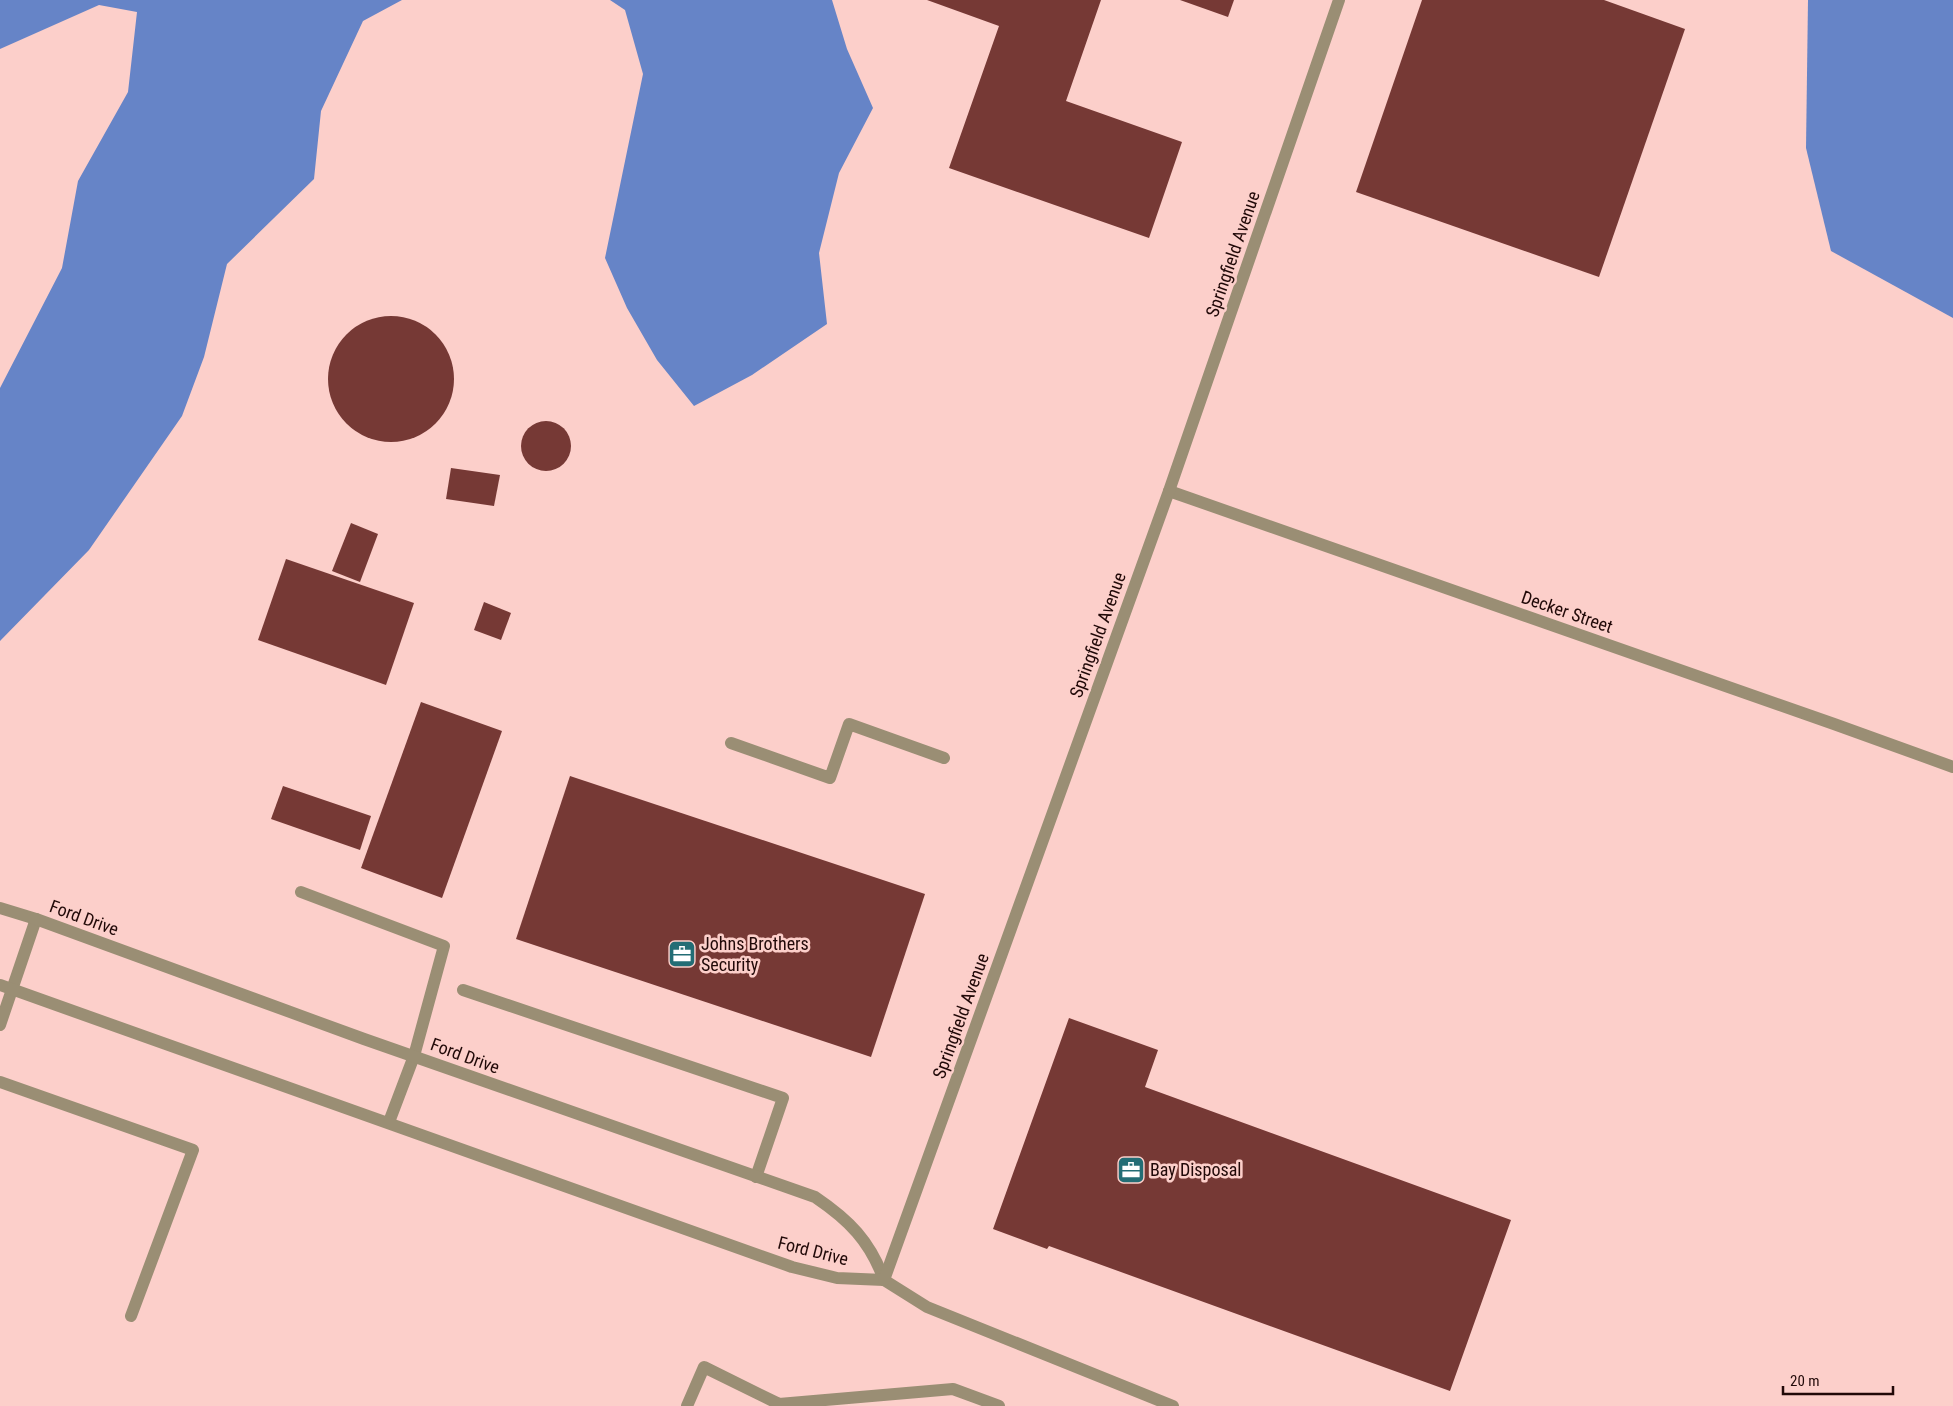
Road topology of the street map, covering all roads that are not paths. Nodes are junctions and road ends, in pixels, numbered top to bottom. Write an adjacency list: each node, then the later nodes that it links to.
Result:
1 (1338, 0): 2 (street, Springfield Avenue)
2 (1169, 491): 5 (street, Decker Street); 16 (street, Springfield Avenue)
3 (731, 744): 4 (street)
4 (944, 758)
5 (1953, 767)
6 (301, 892): 12 (street)
7 (0, 908): 8 (street, Ford Drive)
8 (36, 919): 9 (street); 12 (street, Ford Drive)
9 (6, 987): 11 (street); 14 (street, Ford Drive)
10 (463, 990): 15 (street)
11 (0, 1025)
12 (414, 1056): 14 (street); 15 (street, Ford Drive)
13 (0, 1082): 17 (street)
14 (390, 1122): 16 (street, Ford Drive)
15 (756, 1177): 16 (street, Ford Drive)
16 (884, 1280): 20 (street, Ford Drive)
17 (131, 1316)
18 (687, 1406): 19 (street)
19 (999, 1406)
20 (1174, 1406)

